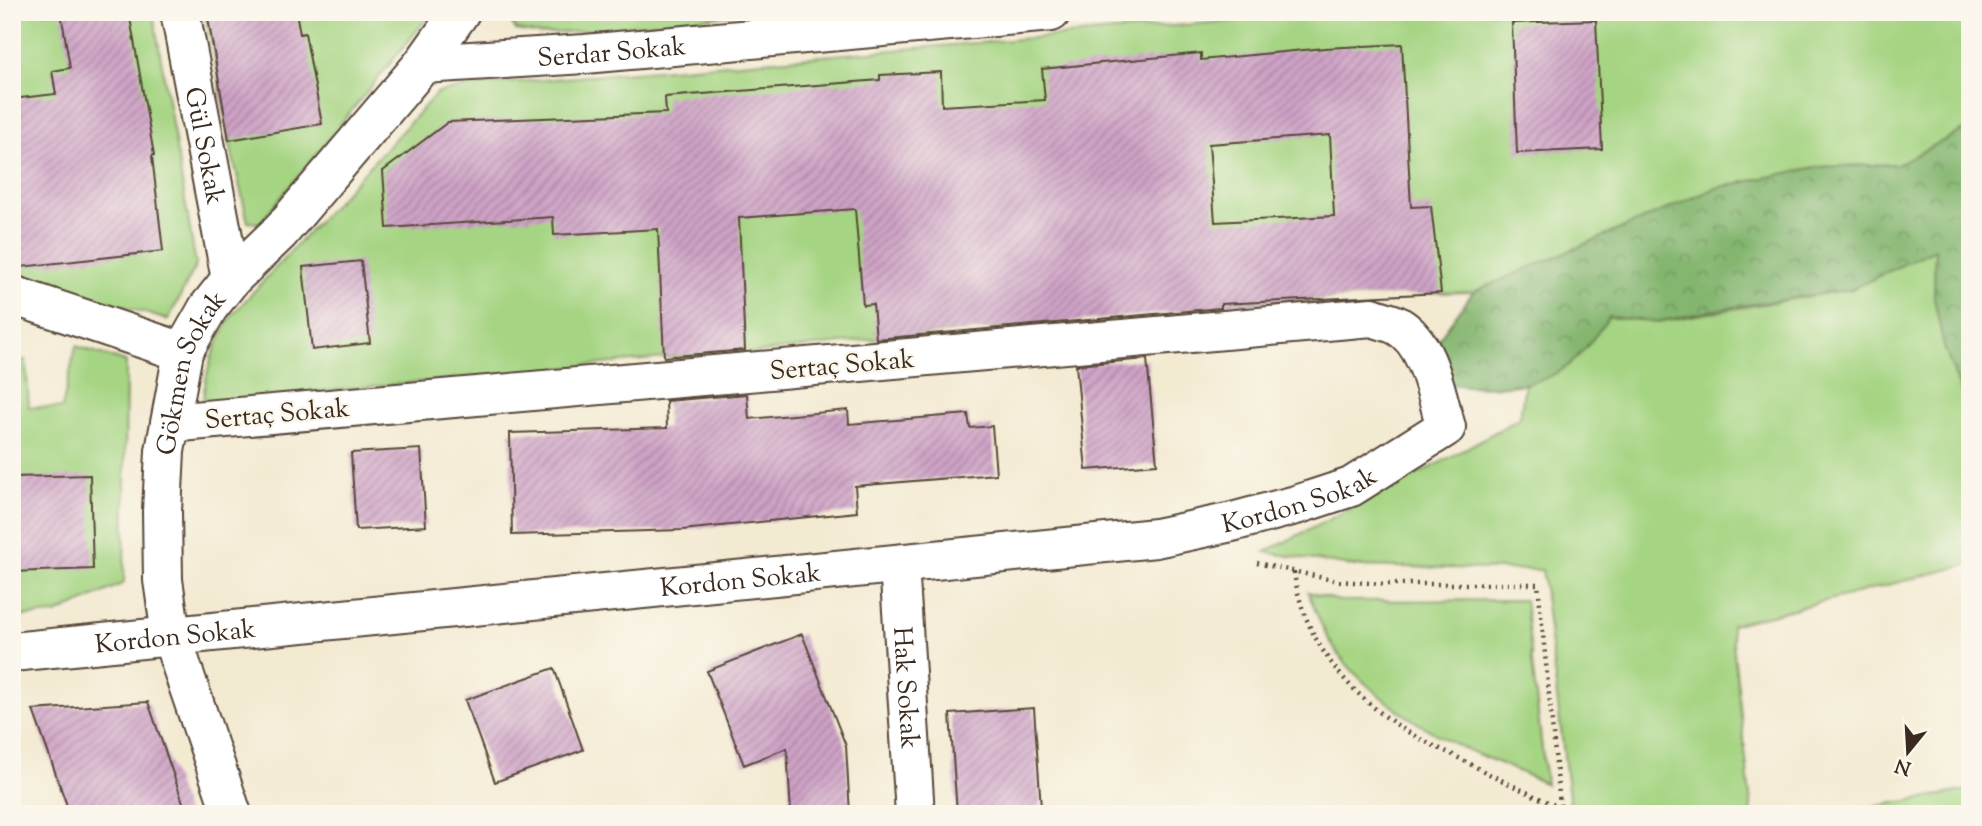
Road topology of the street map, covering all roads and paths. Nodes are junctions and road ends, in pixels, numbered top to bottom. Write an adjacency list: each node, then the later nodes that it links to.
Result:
1 (180, 12): 5 (street, Gül Sokak)
2 (460, 12): 4 (street, Gökmen Sokak)
3 (1051, 12): 4 (street, Serdar Sokak)
4 (423, 64): 5 (street, Gökmen Sokak)
5 (231, 279): 7 (street, Gökmen Sokak)
6 (12, 295): 7 (street)
7 (183, 352): 8 (street, Gökmen Sokak)
8 (170, 423): 9 (street, Sertaç Sokak); 13 (street, Gökmen Sokak)
9 (1446, 427): 11 (street, Kordon Sokak)
10 (1244, 560): 12 (path)
11 (899, 564): 13 (street, Kordon Sokak); 17 (street, Hak Sokak)
12 (1294, 572): 15 (path); 15 (path)
13 (172, 635): 14 (street, Kordon Sokak); 16 (street, Gökmen Sokak)
14 (12, 652)
15 (1560, 811)
16 (232, 814)
17 (915, 814)

